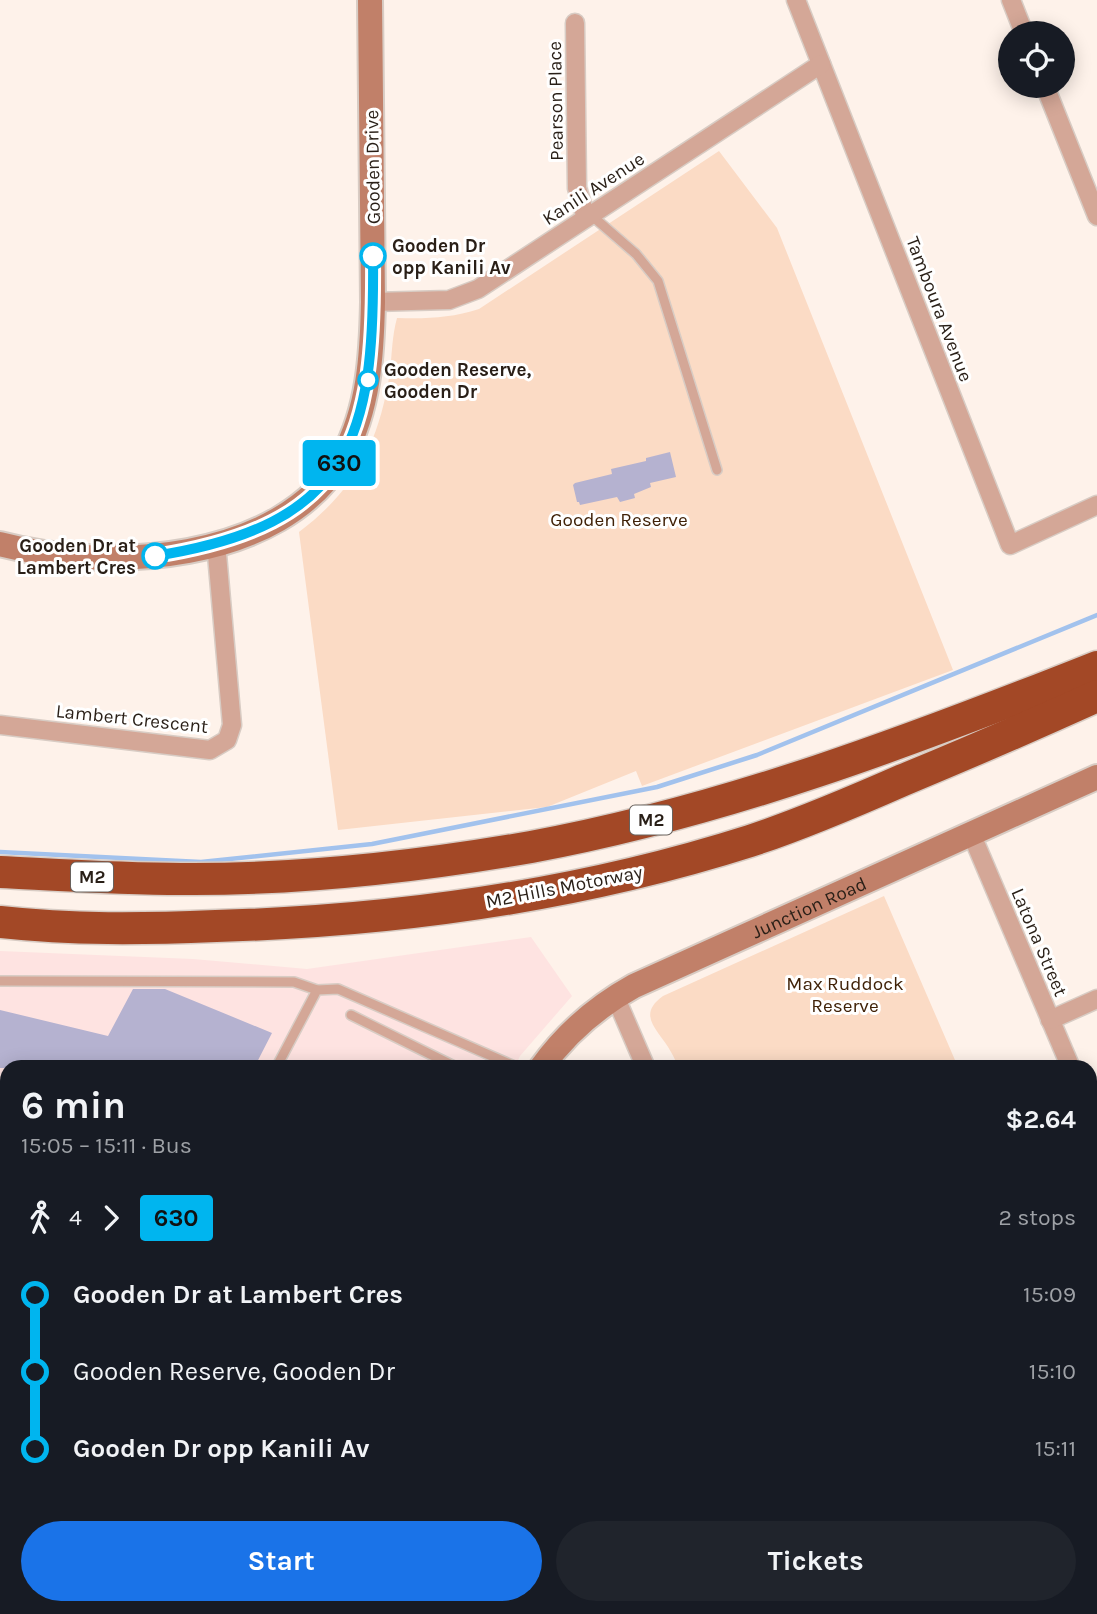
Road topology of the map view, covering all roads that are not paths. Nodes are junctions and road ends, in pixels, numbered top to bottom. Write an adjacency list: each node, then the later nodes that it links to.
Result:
1 (370, 0): 10 (street, Gooden Drive)
2 (796, 0): 6 (street, Tamboura Avenue)
3 (1011, 0): 4 (street)
4 (1019, 21)
5 (575, 23): 9 (street, Pearson Place)
6 (821, 64): 9 (street, Kanili Avenue); 12 (street, Tamboura Avenue)
7 (1050, 98): 8 (street)
8 (1097, 216)
9 (588, 217): 10 (street, Kanili Avenue); 11 (lane)
10 (373, 302): 13 (street, Gooden Drive)
11 (718, 470)
12 (1097, 505)
13 (216, 543): 14 (street, Gooden Drive); 17 (street, Lambert Crescent)
14 (0, 544)
15 (1097, 667): 20 (highway, M2)
16 (1097, 696): 21 (highway, M2 Hills Motorway / M2)
17 (0, 725)
18 (1097, 777): 19 (street, Junction Road)
19 (971, 833): 24 (street, Junction Road); 27 (street, Latona Street)
20 (0, 872)
21 (0, 922)
22 (0, 981): 23 (lane)
23 (317, 990): 28 (lane); 30 (lane)
24 (615, 996): 31 (street, Junction Road); 32 (street)
25 (1097, 999): 27 (street)
26 (351, 1016): 29 (lane)
27 (1050, 1020): 33 (street, Latona Street)
28 (280, 1060)
29 (442, 1060)
30 (501, 1060)
31 (548, 1060)
32 (643, 1060)
33 (1067, 1060)

